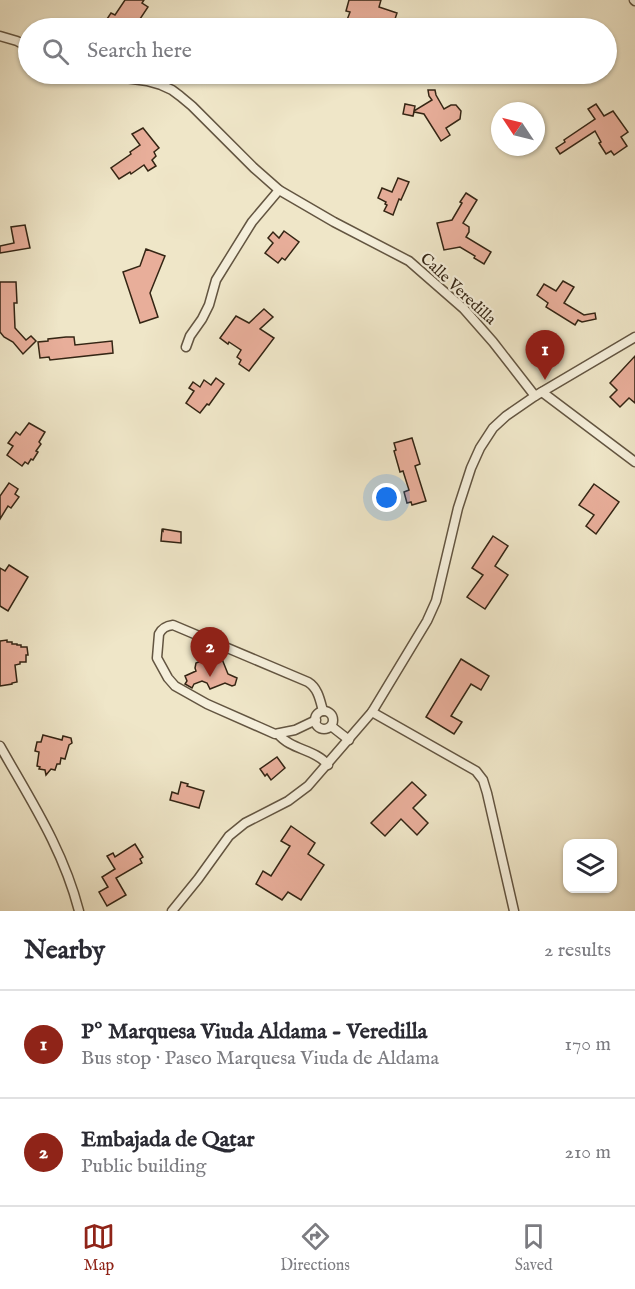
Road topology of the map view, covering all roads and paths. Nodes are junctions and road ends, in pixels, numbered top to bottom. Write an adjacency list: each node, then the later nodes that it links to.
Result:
1 (0, 36): 2 (street)
2 (18, 42)
3 (158, 84): 4 (street, Calle Veredilla)
4 (279, 190): 6 (street); 7 (street, Calle Veredilla)
5 (635, 337): 7 (street)
6 (186, 347)
7 (538, 394): 8 (street, Calle Veredilla); 10 (street)
8 (635, 462)
9 (323, 711): 11 (street); 12 (street); 13 (street)
10 (372, 712): 14 (street); 19 (street)
11 (316, 720): 12 (street); 13 (street)
12 (331, 726): 14 (street)
13 (278, 734): 16 (street)
14 (349, 740): 16 (street)
15 (0, 746): 17 (street)
16 (328, 765): 18 (street)
17 (79, 911)
18 (172, 911)
19 (514, 911)

